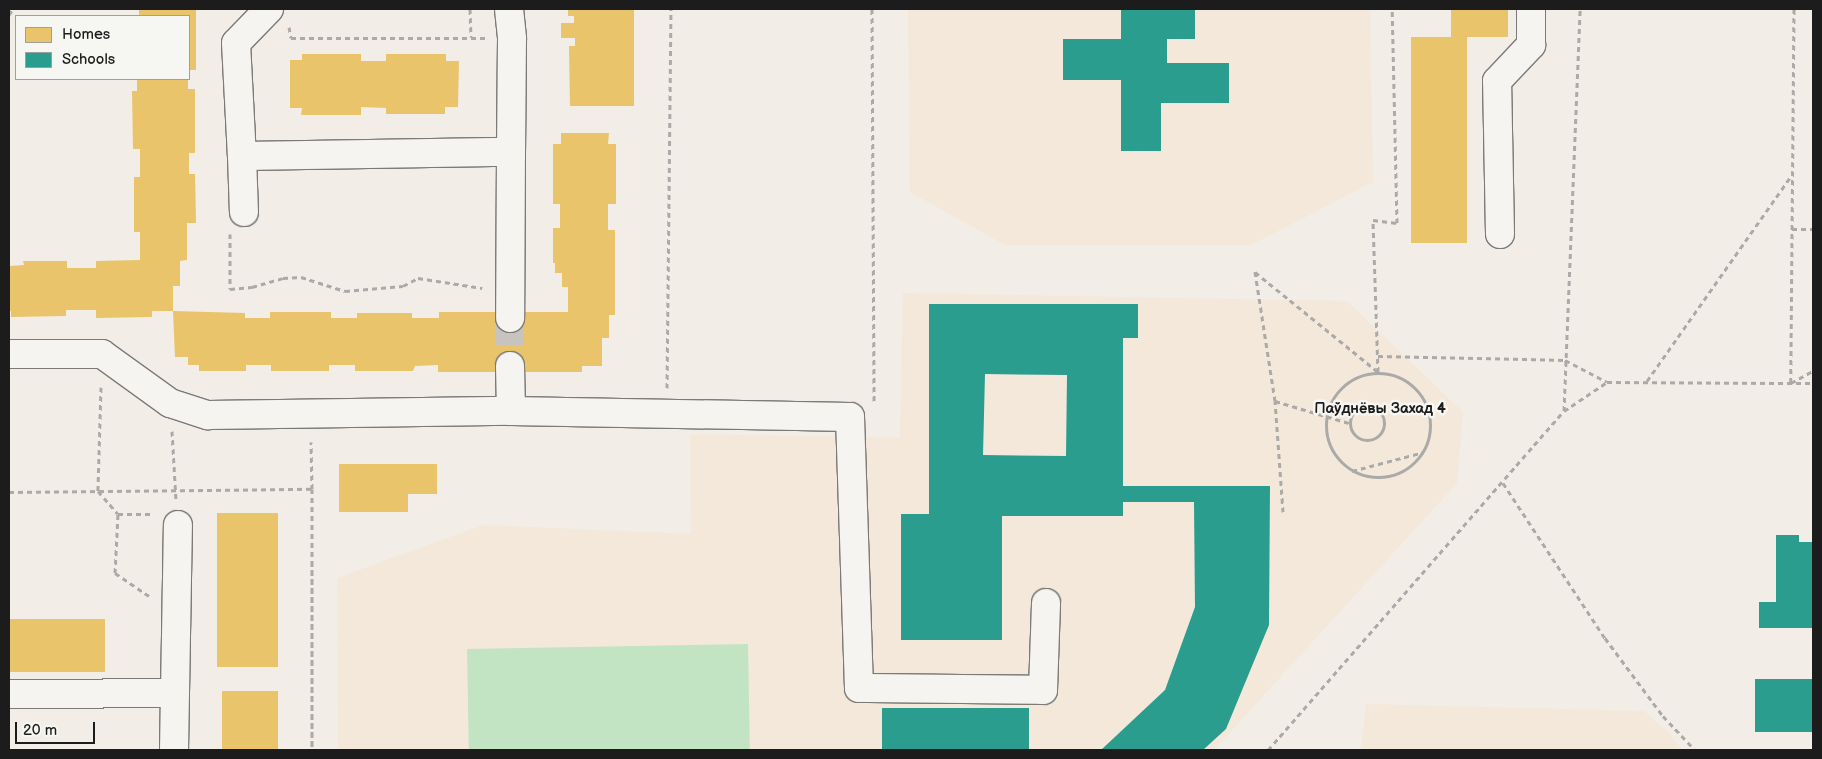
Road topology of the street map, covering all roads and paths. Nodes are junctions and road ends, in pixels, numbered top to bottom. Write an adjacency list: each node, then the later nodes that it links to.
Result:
1 (13, 9): 11 (path)
2 (470, 9): 12 (path)
3 (509, 9): 13 (lane)
4 (671, 9): 39 (path)
5 (872, 9): 35 (path)
6 (1392, 9): 24 (path)
7 (1531, 9): 20 (lane)
8 (1580, 9): 25 (path)
9 (1794, 9): 16 (path)
10 (278, 14): 12 (path); 15 (lane)
11 (9, 15)
12 (471, 37): 13 (path)
13 (512, 39): 14 (lane)
14 (511, 152): 15 (lane); 21 (lane)
15 (242, 156): 17 (lane)
16 (1791, 176): 18 (path); 30 (path)
17 (237, 221): 21 (path)
18 (1792, 229): 19 (path); 31 (path)
19 (1813, 229)
20 (1500, 234)
21 (510, 305)
22 (9, 354): 23 (lane)
23 (102, 354): 34 (lane); 47 (path)
24 (1378, 356): 25 (path); 28 (path)
25 (1565, 360): 29 (path); 37 (path)
26 (510, 366): 36 (lane)
27 (1813, 371): 31 (path)
28 (1378, 372): 33 (path); 40 (path); 42 (path)
29 (1608, 382): 30 (path); 37 (path)
30 (1647, 382): 31 (path)
31 (1791, 383): 32 (path)
32 (1813, 383)
33 (1275, 401): 40 (path); 49 (path)
34 (170, 403): 38 (lane); 46 (path)
35 (874, 407)
36 (511, 411): 38 (lane); 39 (lane)
37 (1564, 411): 44 (path)
38 (311, 413): 45 (path)
39 (666, 414): 52 (lane)
40 (1327, 417): 41 (path); 43 (path)
41 (1349, 423): 41 (path)
42 (1424, 452): 43 (path); 43 (path)
43 (1352, 471)
44 (1502, 483): 58 (path); 59 (path)
45 (312, 489): 46 (path); 57 (path)
46 (175, 490): 47 (path); 51 (path)
47 (98, 491): 48 (path); 50 (path)
48 (9, 492)
49 (1283, 512)
50 (118, 514): 51 (path); 53 (path)
51 (177, 520): 53 (lane)
52 (1046, 603)
53 (176, 614): 54 (lane)
54 (175, 693): 55 (lane); 56 (lane)
55 (9, 694)
56 (174, 750)
57 (312, 750)
58 (1268, 750)
59 (1694, 750)

